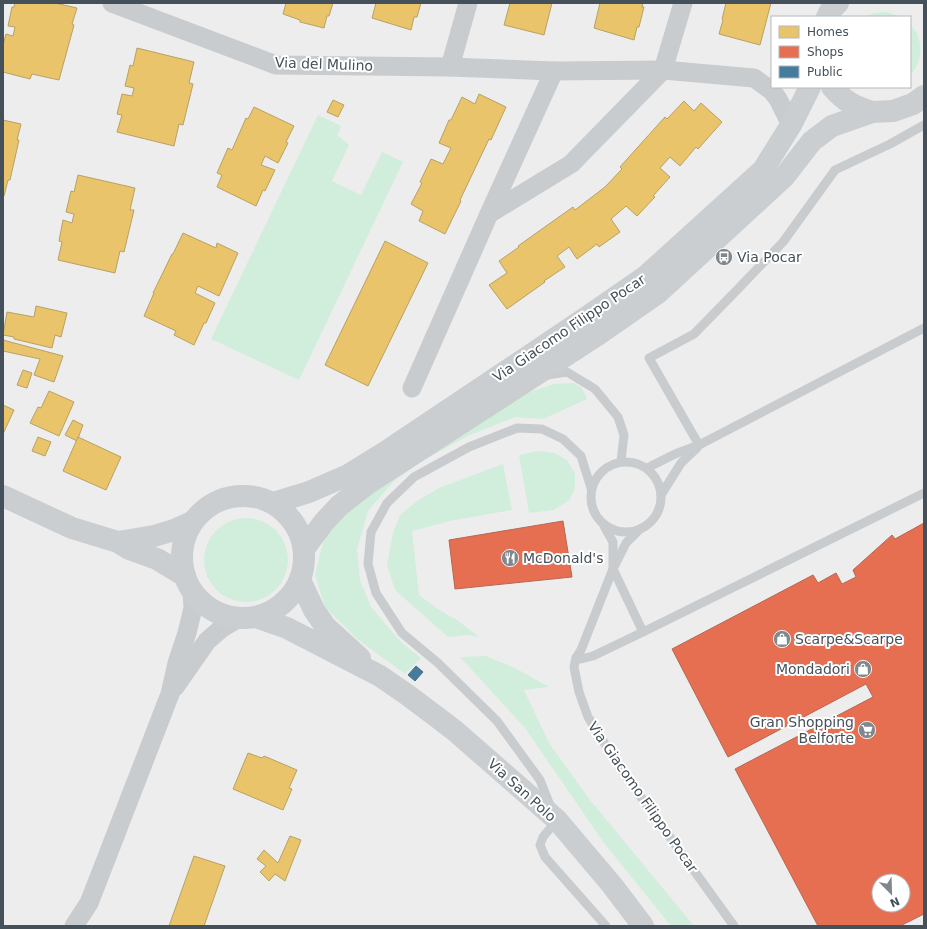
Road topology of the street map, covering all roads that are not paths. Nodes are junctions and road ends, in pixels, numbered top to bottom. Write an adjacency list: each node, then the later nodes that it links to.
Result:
1 (112, 3): 6 (street, Via del Mulino)
2 (468, 3): 6 (street)
3 (683, 3): 7 (street)
4 (838, 3): 5 (main road)
5 (828, 16)
6 (450, 67): 8 (street, Via del Mulino)
7 (663, 70): 8 (street, Via del Mulino); 13 (street, Via del Mulino); 15 (street)
8 (554, 71): 15 (street)
9 (810, 88): 13 (main road, Via Giacomo Filippo Pocar)
10 (833, 88): 12 (main road, Via Giacomo Filippo Pocar)
11 (924, 96): 12 (main road, Via Giacomo Filippo Pocar)
12 (872, 112): 18 (main road, Via Giacomo Filippo Pocar)
13 (791, 125): 26 (main road, Via Giacomo Filippo Pocar)
14 (924, 126): 19 (lane)
15 (489, 214): 17 (street)
16 (924, 328): 19 (lane)
17 (412, 388)
18 (512, 390): 20 (lane, Via Giacomo Filippo Pocar); 31 (main road, Via Giacomo Filippo Pocar)
19 (699, 445): 21 (lane); 24 (lane)
20 (621, 461): 21 (lane); 22 (lane)
21 (647, 468): 24 (lane)
22 (591, 488): 28 (lane); 40 (lane)
23 (924, 493): 36 (lane)
24 (661, 495): 29 (lane)
25 (3, 496): 30 (main road, Via San Polo)
26 (273, 503): 27 (main road, Via San Polo); 31 (main road, Via San Polo)
27 (192, 522): 30 (main road, Via San Polo); 34 (main road, Via San Polo)
28 (604, 526): 29 (lane); 32 (lane)
29 (640, 529): 32 (lane, Via Giacomo Filippo Pocar)
30 (118, 542): 34 (main road, Via San Polo)
31 (304, 548): 33 (main road, Via San Polo)
32 (613, 569): 36 (lane); 37 (lane, Via Giacomo Filippo Pocar)
33 (300, 580): 35 (main road, Via San Polo); 38 (main road, Via San Polo)
34 (188, 584): 35 (main road, Via San Polo); 39 (street)
35 (248, 618): 38 (main road, Via San Polo); 39 (street)
36 (644, 632): 37 (lane)
37 (576, 658): 44 (lane, Via Giacomo Filippo Pocar)
38 (380, 676): 40 (main road, Via San Polo)
39 (170, 694): 41 (street)
40 (557, 820): 42 (lane); 43 (main road, Via San Polo)
41 (74, 926)
42 (606, 926)
43 (643, 926)
44 (734, 926)

